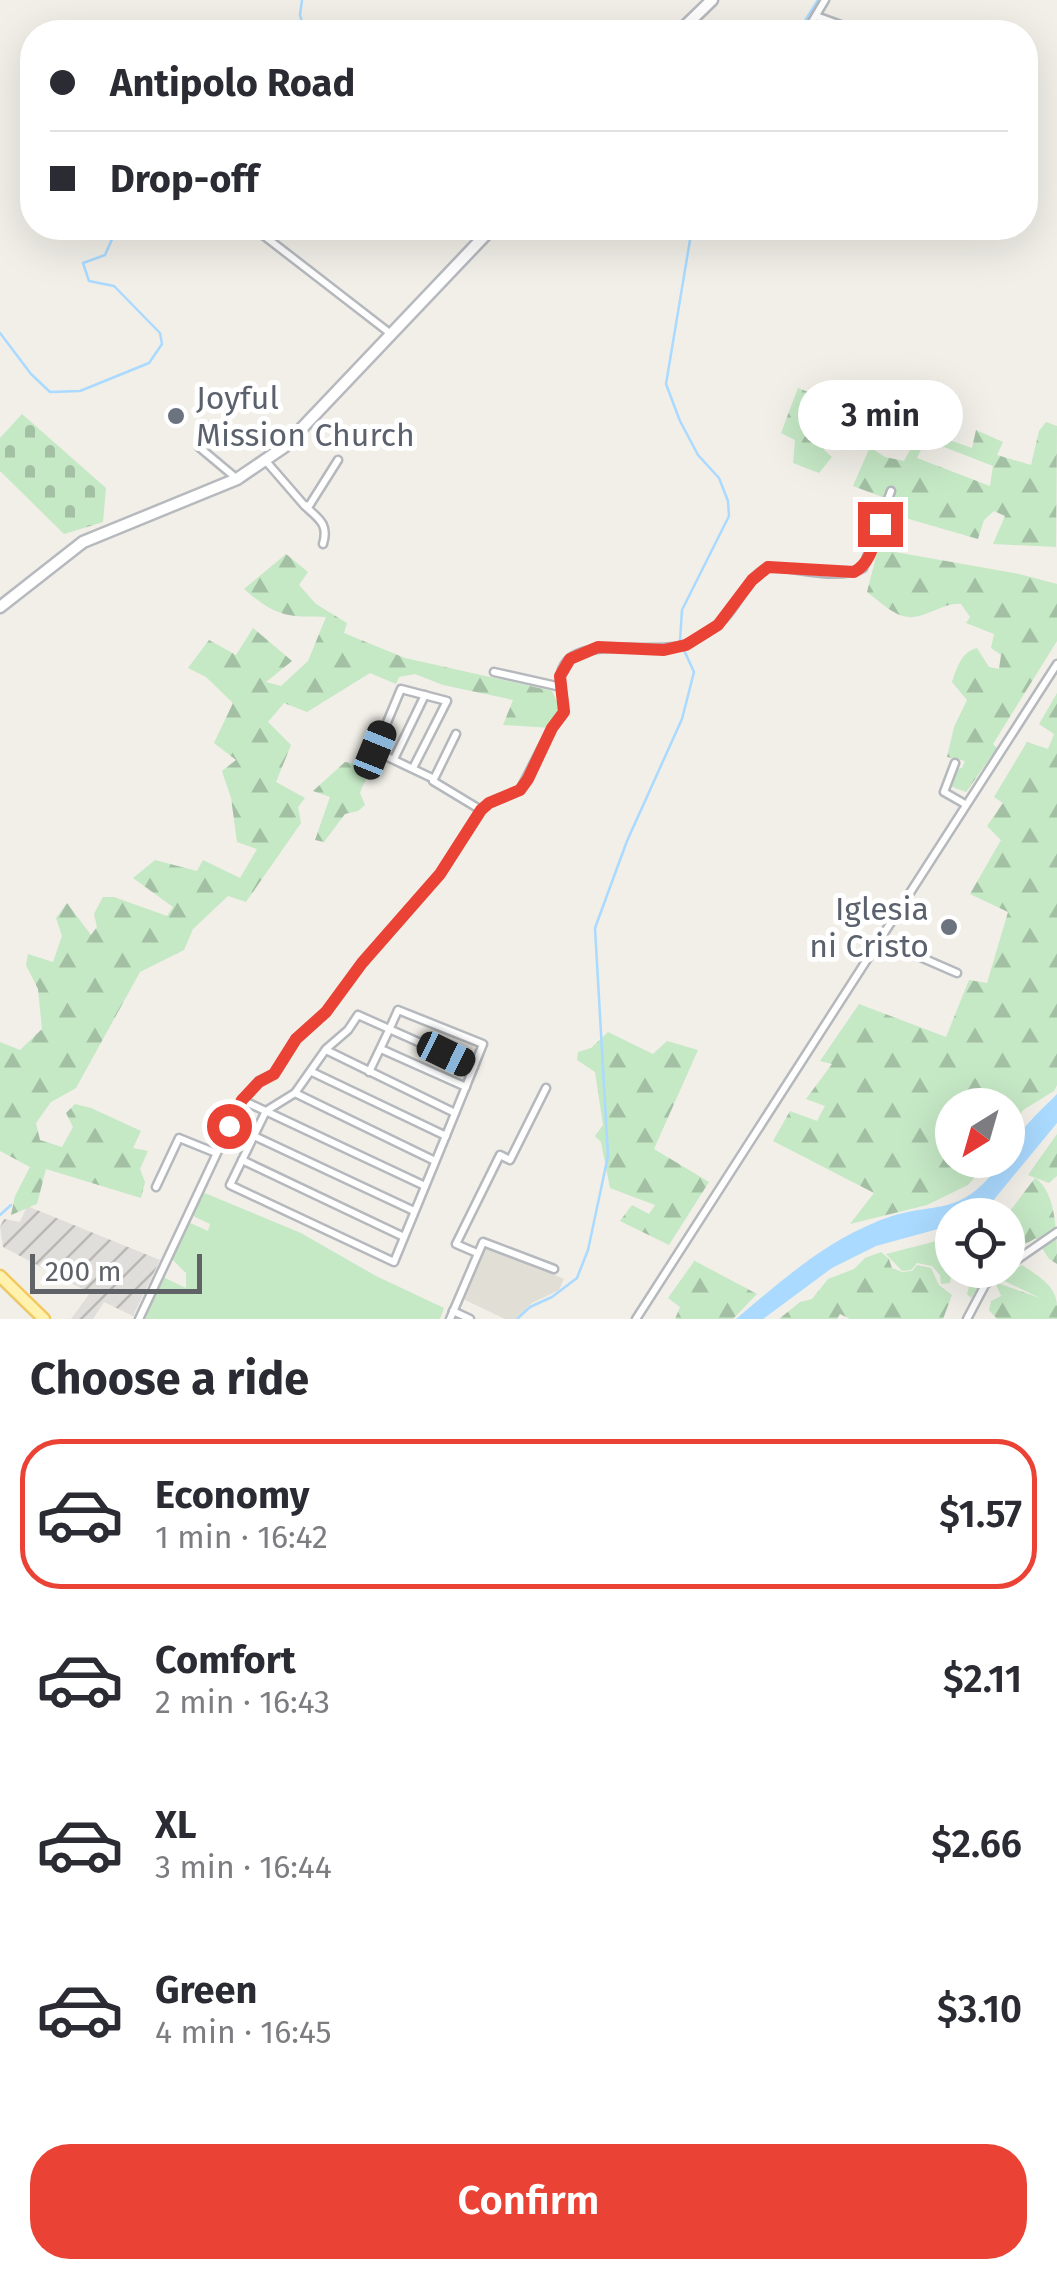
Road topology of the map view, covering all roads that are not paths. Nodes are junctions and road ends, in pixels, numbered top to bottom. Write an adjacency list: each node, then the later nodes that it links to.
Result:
1 (712, 0): 4 (main road)
2 (826, 0): 3 (street)
3 (816, 16): 5 (street); 6 (street)
4 (691, 20)
5 (814, 20)
6 (827, 20)
7 (270, 240): 9 (street)
8 (481, 240): 9 (main road)
9 (391, 334): 11 (main road)
10 (208, 426): 13 (street)
11 (265, 460): 13 (main road); 15 (street)
12 (338, 460): 15 (street)
13 (237, 478): 17 (main road)
14 (892, 491): 20 (street)
15 (304, 506): 16 (street)
16 (324, 544)
17 (0, 606)
18 (1057, 664): 27 (street)
19 (494, 672): 20 (street)
20 (561, 688): 28 (street)
21 (425, 695): 23 (street); 23 (street); 25 (street)
22 (456, 734): 26 (street)
23 (394, 759): 25 (street)
24 (954, 763): 27 (street)
25 (413, 768): 26 (street)
26 (432, 778): 28 (street)
27 (965, 804): 29 (street)
28 (481, 810): 40 (street)
29 (879, 939): 30 (street); 62 (street)
30 (958, 973)
31 (390, 1027): 32 (street); 33 (street); 34 (street); 34 (street)
32 (326, 1049): 35 (street); 36 (street)
33 (380, 1049): 36 (street); 37 (street)
34 (474, 1067): 37 (street)
35 (312, 1072): 39 (street); 44 (street)
36 (369, 1072): 42 (street)
37 (466, 1087): 42 (street)
38 (546, 1088): 53 (street)
39 (295, 1093): 41 (street); 47 (street)
40 (242, 1100): 41 (street); 45 (street)
41 (266, 1111): 43 (street); 48 (street)
42 (455, 1113): 44 (street)
43 (254, 1136): 46 (street); 50 (street)
44 (446, 1136): 47 (street)
45 (216, 1153): 49 (street); 60 (street)
46 (242, 1160): 52 (street); 52 (street)
47 (435, 1161): 48 (street)
48 (425, 1186): 50 (street)
49 (156, 1187)
50 (414, 1211): 52 (street)
51 (1057, 1232): 54 (street)
52 (404, 1237)
53 (477, 1253): 55 (street); 58 (street)
54 (1025, 1254)
55 (554, 1269)
56 (0, 1276): 59 (main road)
57 (983, 1288): 63 (street)
58 (451, 1315): 61 (street)
59 (44, 1319)
60 (139, 1319)
61 (470, 1319)
62 (636, 1319)
63 (966, 1319)

